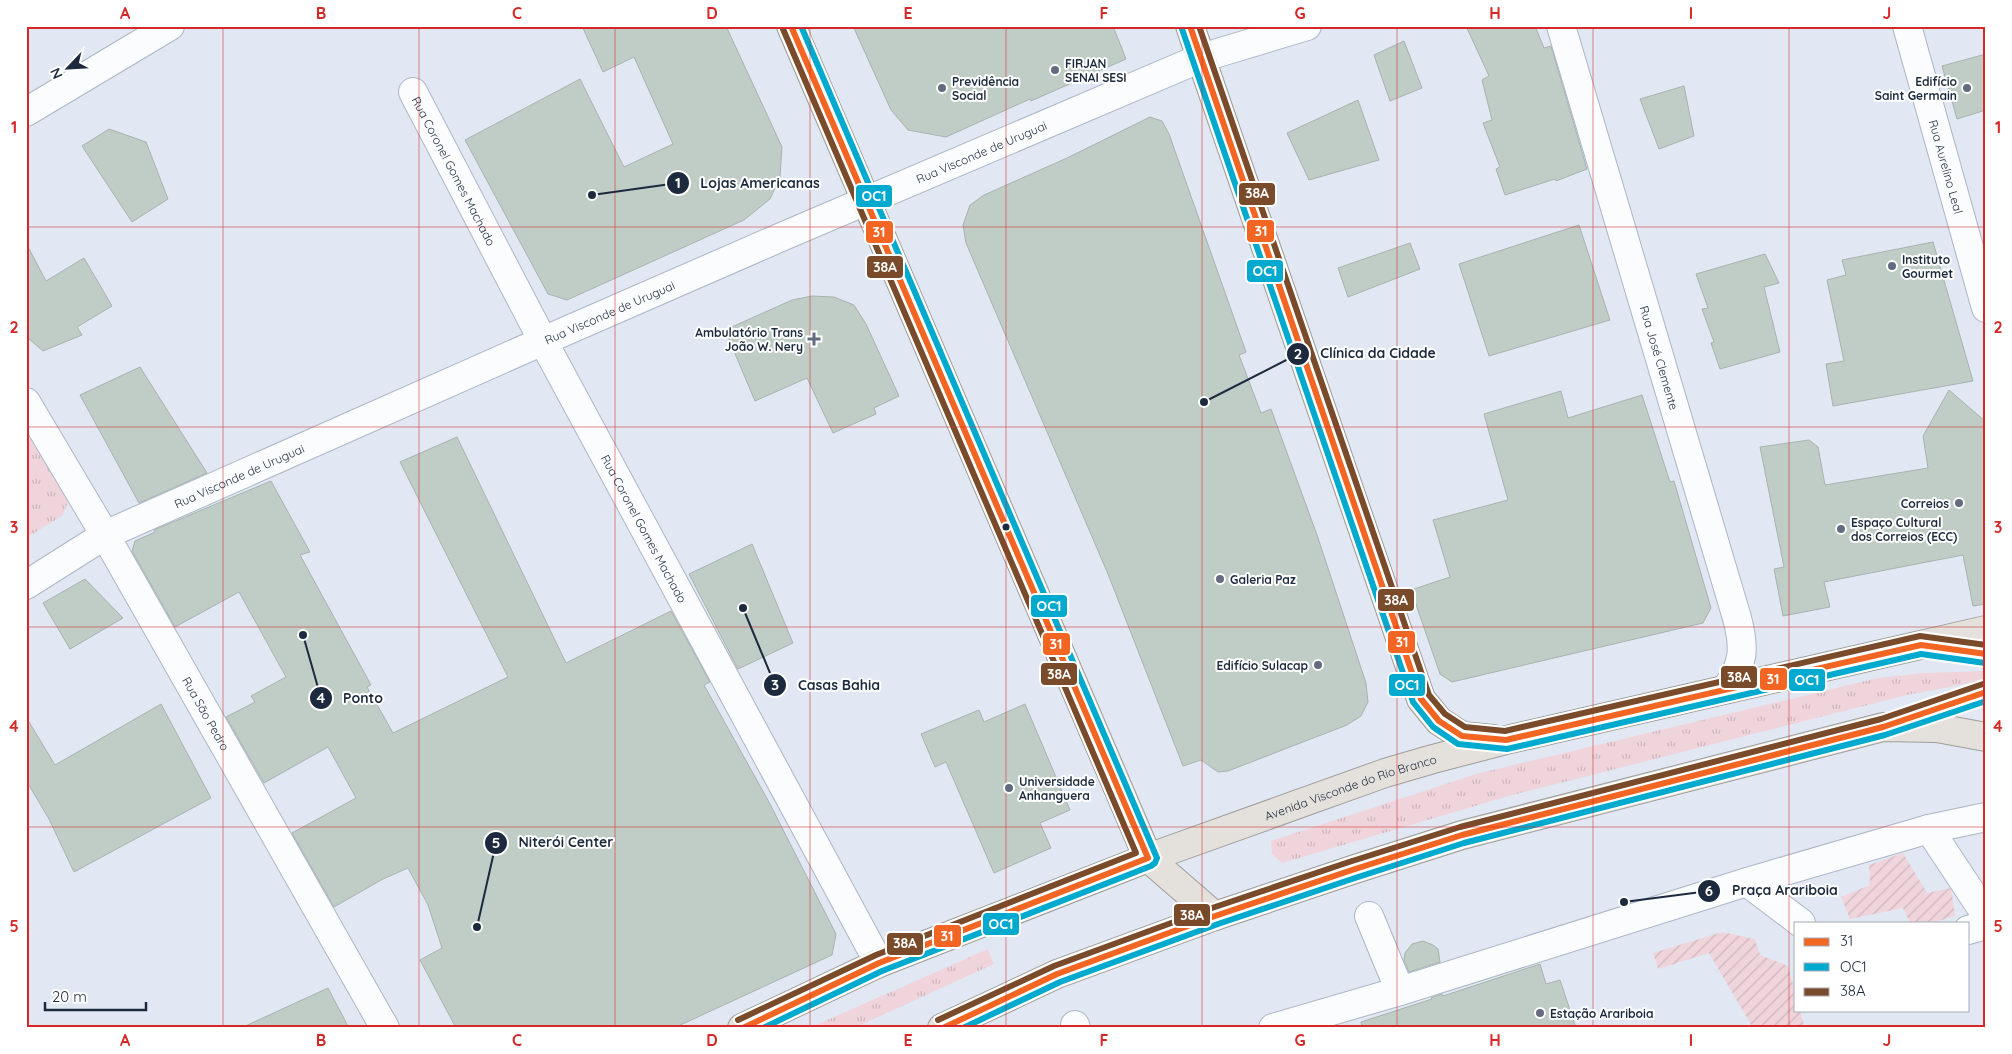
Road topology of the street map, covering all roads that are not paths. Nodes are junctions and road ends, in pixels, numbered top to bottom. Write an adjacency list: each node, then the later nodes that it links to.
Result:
1 (170, 26): 9 (street)
2 (792, 26): 10 (main road)
3 (1190, 26): 7 (main road)
4 (1307, 26): 7 (street, Rua Visconde de Uruguai)
5 (1561, 26): 17 (street, Rua José Clemente)
6 (1907, 26): 11 (street, Rua Aurelino Leal)
7 (1201, 58): 10 (street, Rua Visconde de Uruguai); 19 (main road)
8 (413, 92): 12 (street, Rua Coronel Gomes Machado)
9 (26, 112)
10 (867, 202): 12 (street, Rua Visconde de Uruguai); 22 (main road)
11 (1986, 308)
12 (543, 341): 14 (street, Rua Visconde de Uruguai); 30 (street, Rua Coronel Gomes Machado)
13 (26, 402): 14 (street, Rua São Pedro)
14 (105, 535): 15 (street, Rua Visconde de Uruguai); 32 (street, Rua São Pedro)
15 (26, 585)
16 (1986, 630): 17 (main road, Avenida Visconde do Rio Branco)
17 (1726, 689): 19 (main road, Avenida Visconde do Rio Branco)
18 (1986, 737): 25 (main road)
19 (1506, 740): 22 (main road, Avenida Visconde do Rio Branco)
20 (1986, 817): 21 (street)
21 (1929, 829): 23 (street); 24 (street)
22 (1148, 858): 25 (main road); 30 (main road, Avenida Visconde do Rio Branco)
23 (1747, 882): 27 (street); 31 (street)
24 (1986, 915)
25 (1215, 916): 34 (main road)
26 (1370, 916): 31 (street)
27 (1800, 922)
28 (1986, 925): 29 (street)
29 (1970, 929)
30 (879, 963): 33 (main road, Avenida Visconde do Rio Branco)
31 (1400, 992): 35 (street)
32 (385, 1028)
33 (742, 1028)
34 (942, 1028)
35 (1273, 1028)

